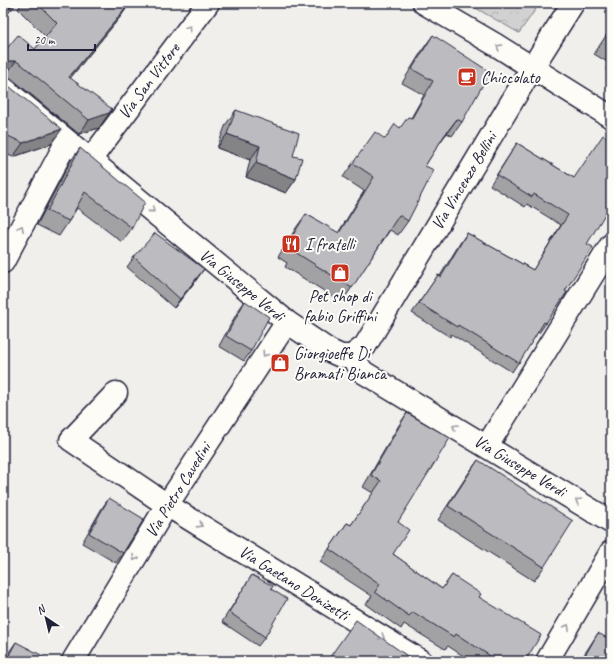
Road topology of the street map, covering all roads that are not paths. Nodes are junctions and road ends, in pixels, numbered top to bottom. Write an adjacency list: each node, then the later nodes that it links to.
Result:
1 (208, 3): 8 (street, Via San Vittore, one-way to 1)
2 (424, 3): 4 (street, one-way to 2)
3 (573, 3): 4 (street, Via Vincenzo Bellini)
4 (532, 68): 6 (street); 12 (street, Via Vincenzo Bellini)
5 (3, 88): 7 (street, Via Giuseppe Verdi)
6 (611, 117)
7 (67, 141): 8 (street, Via Giuseppe Verdi); 10 (street, one-way to 7)
8 (90, 160): 11 (street, Via Giuseppe Verdi, one-way to 11)
9 (611, 245): 14 (street)
10 (3, 262)
11 (287, 322): 12 (street, Via Giuseppe Verdi); 15 (street, Via Pietro Cavedini, one-way to 15)
12 (352, 356): 14 (street, Via Giuseppe Verdi, one-way to 12)
13 (116, 393): 15 (street, Via Gaetano Donizetti)
14 (487, 446): 16 (street, Via Giuseppe Verdi, one-way to 14)
15 (167, 505): 18 (street, Via Pietro Cavedini, one-way to 18); 19 (street, Via Gaetano Donizetti, one-way to 19)
16 (611, 522)
17 (611, 552): 20 (street, one-way to 17)
18 (73, 661)
19 (421, 661)
20 (547, 661)

